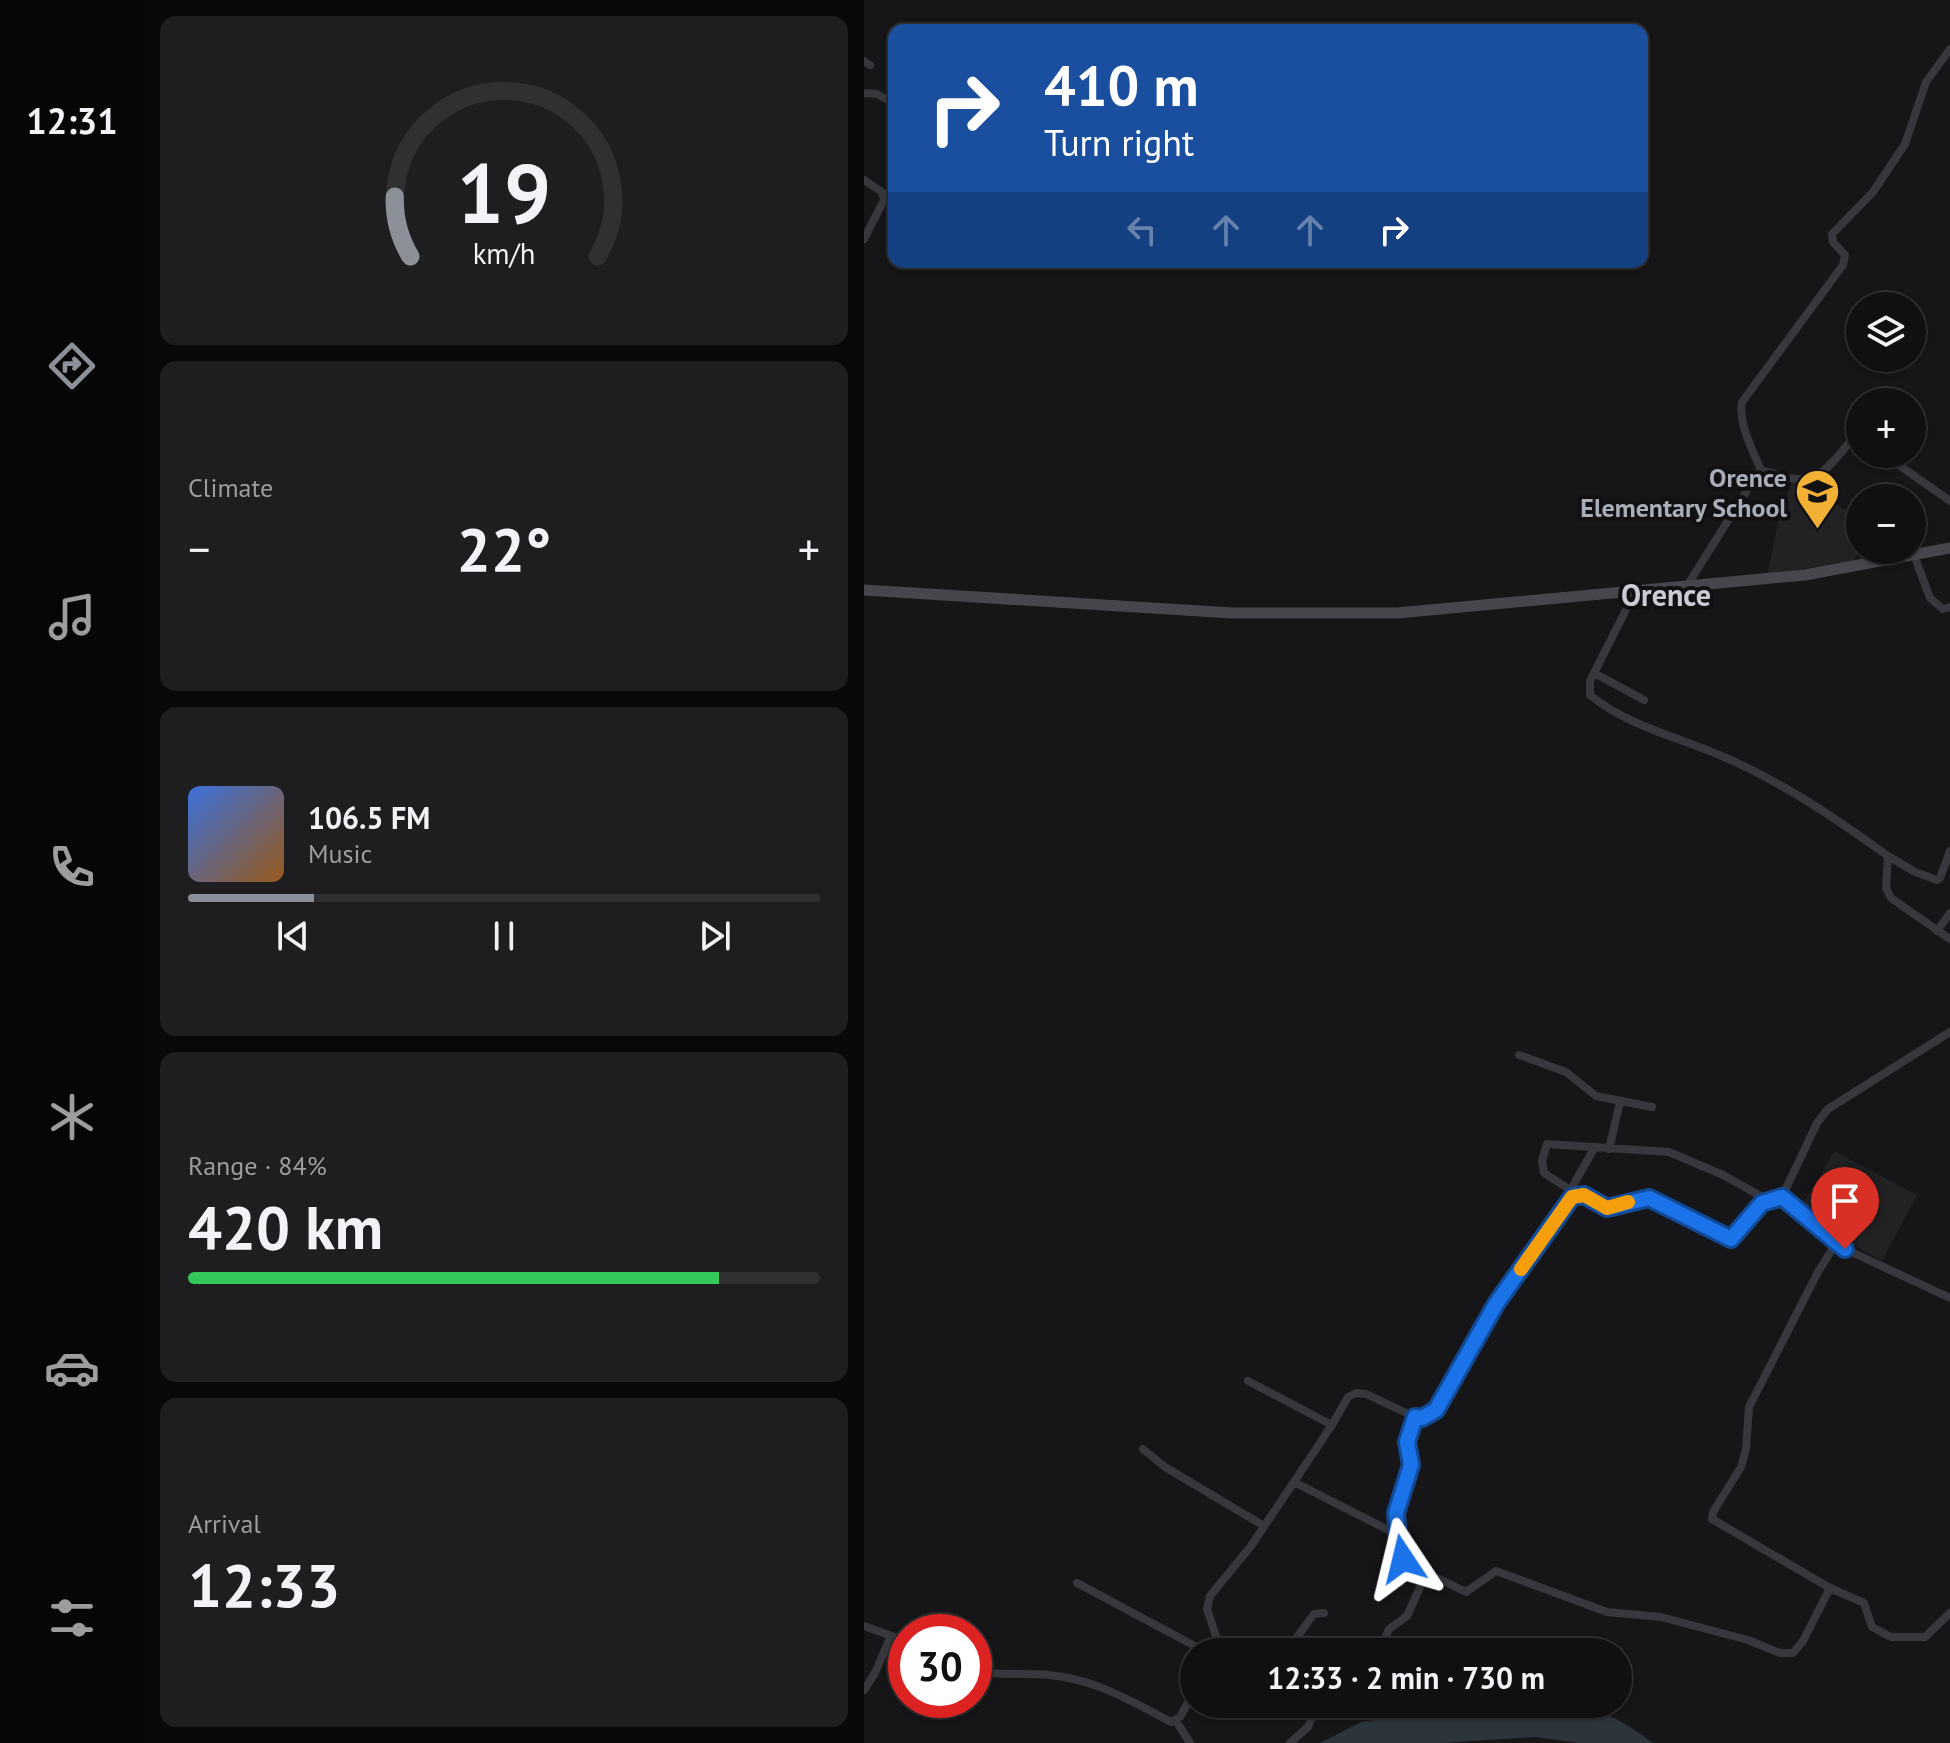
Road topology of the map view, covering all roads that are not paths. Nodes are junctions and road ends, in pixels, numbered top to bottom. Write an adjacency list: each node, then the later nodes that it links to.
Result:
1 (1950, 49): 8 (street)
2 (864, 93): 3 (street)
3 (888, 100)
4 (864, 180): 5 (street)
5 (864, 239)
6 (1846, 448): 8 (street)
7 (1903, 468): 9 (street)
8 (1761, 470): 14 (street)
9 (1950, 501)
10 (1950, 548): 11 (street)
11 (1926, 553)
12 (1865, 564): 14 (street)
13 (1918, 564): 17 (street)
14 (1687, 586): 16 (street)
15 (864, 590): 16 (street)
16 (1636, 590): 18 (street)
17 (1950, 607)
18 (1594, 673): 19 (street); 21 (street)
19 (1644, 700)
20 (1950, 851): 21 (street)
21 (1888, 856): 23 (street)
22 (1950, 913): 23 (street)
23 (1937, 931): 24 (street)
24 (1950, 939)
25 (1950, 1032): 32 (street)
26 (1519, 1055): 27 (street)
27 (1620, 1102): 28 (street); 30 (street)
28 (1652, 1107)
29 (1595, 1147): 30 (street); 31 (street); 31 (street)
30 (1609, 1149): 33 (street)
31 (1574, 1192): 33 (street); 37 (street)
32 (1782, 1197): 33 (street); 34 (street)
33 (1768, 1200)
34 (1836, 1243): 35 (street); 45 (street)
35 (1950, 1298)
36 (1248, 1381): 38 (street)
37 (1415, 1417): 38 (street); 42 (street)
38 (1332, 1425): 40 (street)
39 (1143, 1449): 41 (street)
40 (1294, 1482): 41 (street); 42 (street)
41 (1264, 1526): 51 (street)
42 (1398, 1535): 43 (street)
43 (1425, 1572): 45 (street); 53 (street)
44 (1077, 1583): 50 (street)
45 (1830, 1588): 47 (street)
46 (1324, 1613): 52 (street)
47 (1950, 1613)
48 (864, 1626): 49 (street)
49 (888, 1637)
50 (1182, 1638)
51 (1215, 1638)
52 (1296, 1638)
53 (1385, 1638)
54 (888, 1643): 56 (street)
55 (992, 1674): 59 (street)
56 (864, 1690)
57 (1180, 1715): 59 (street)
58 (1313, 1718): 61 (street)
59 (1176, 1721): 60 (street)
60 (1190, 1743)
61 (1290, 1743)

